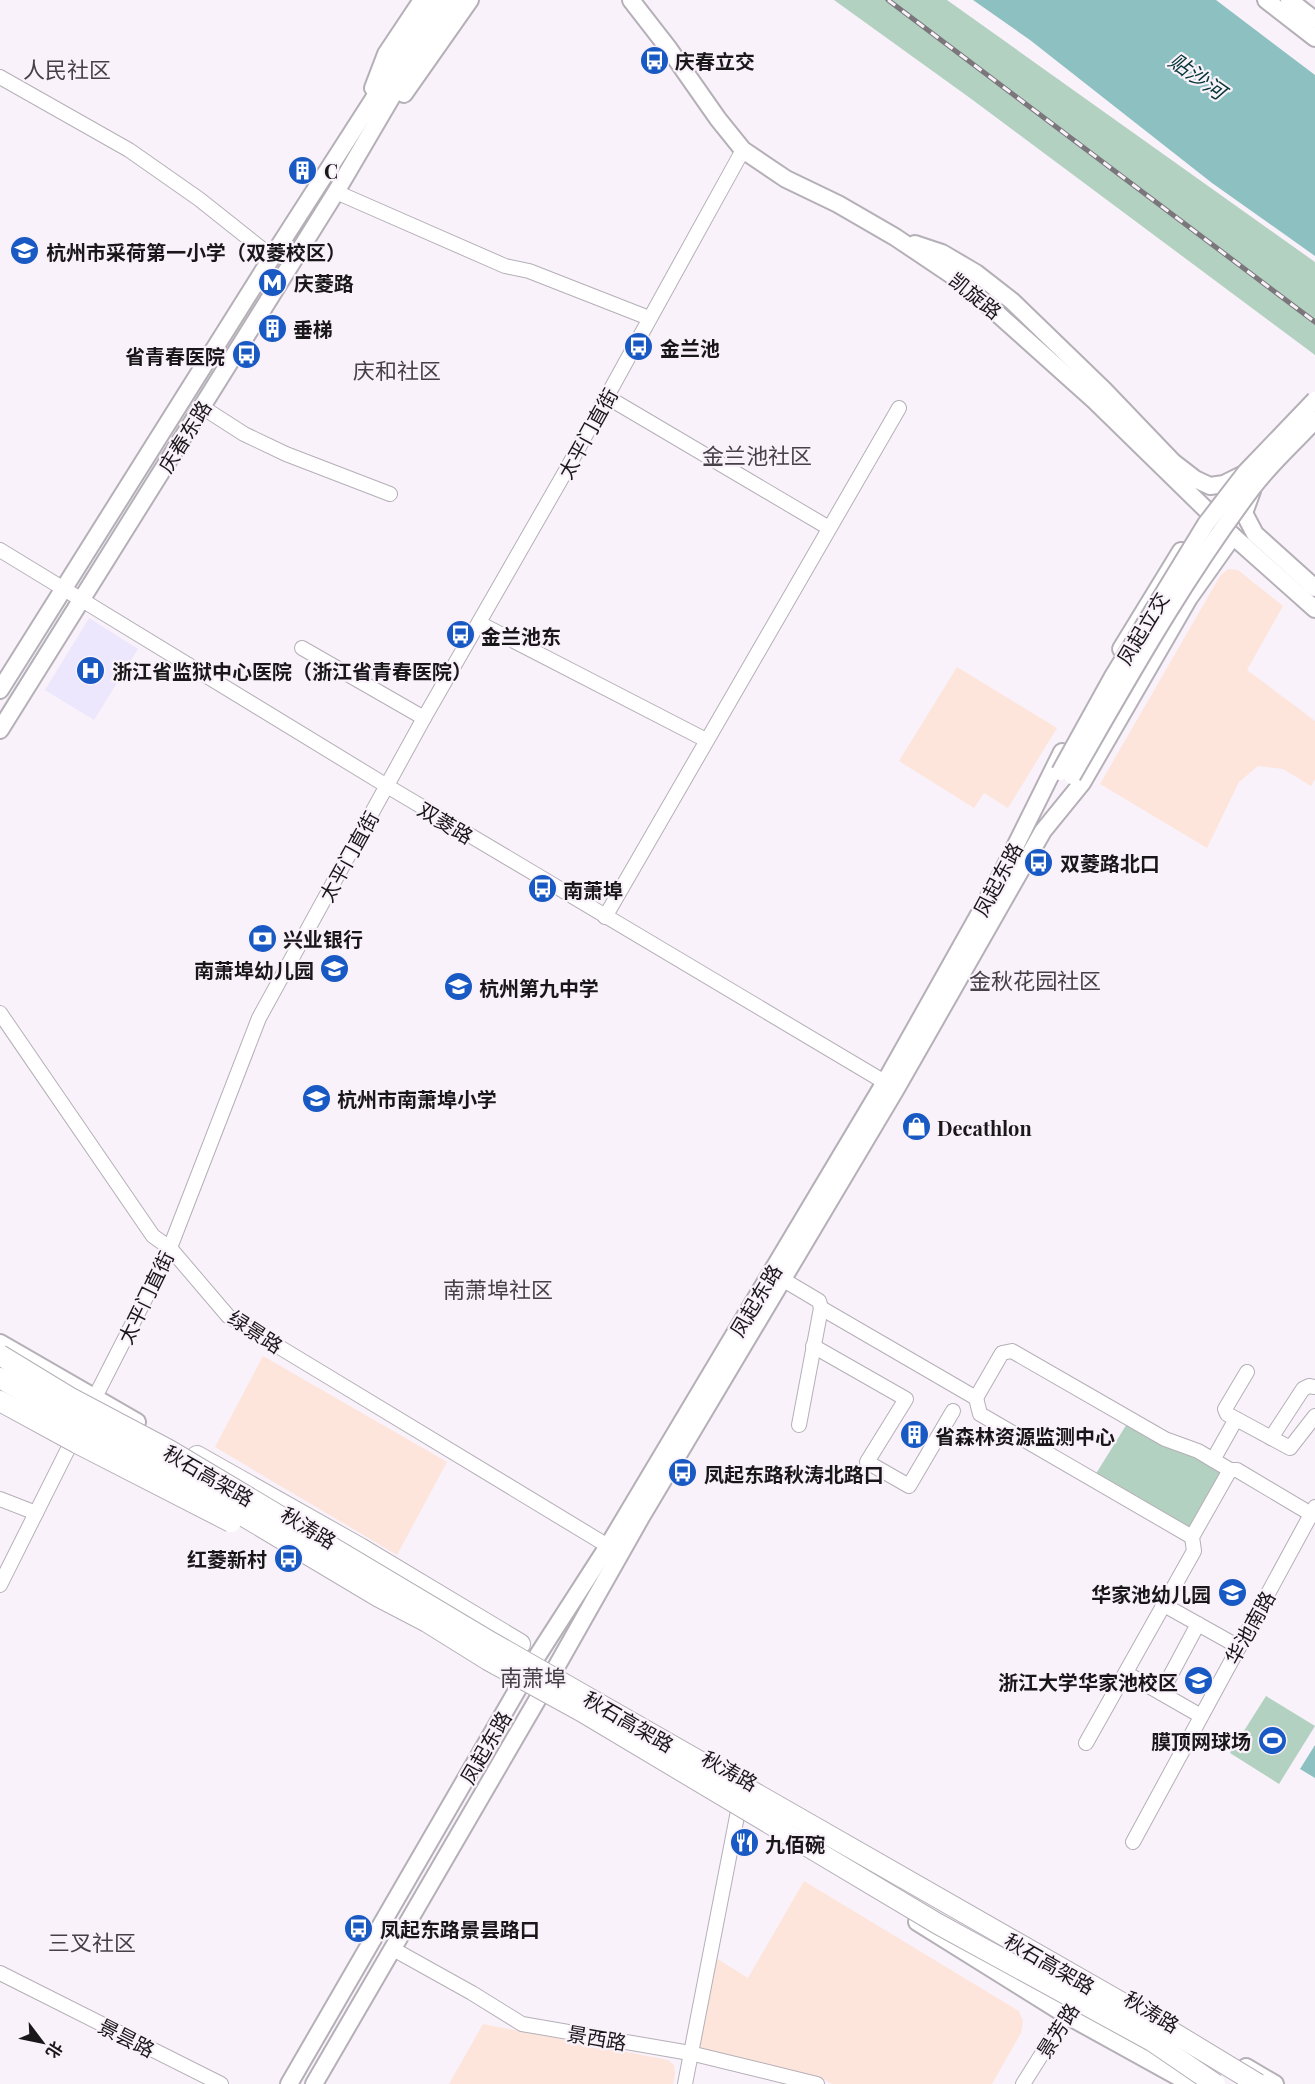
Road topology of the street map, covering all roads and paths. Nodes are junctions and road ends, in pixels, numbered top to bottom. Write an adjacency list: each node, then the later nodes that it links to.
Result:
1 (422, 0): 12 (main road, 庆春东路)
2 (437, 0): 10 (main road)
3 (453, 0): 10 (main road)
4 (470, 0): 13 (main road, 庆春东路)
5 (631, 0): 14 (main road, 凯旋路)
6 (1266, 0): 9 (main road)
7 (1289, 0): 8 (main road)
8 (1315, 20)
9 (1315, 38)
10 (398, 74): 12 (main road, 庆春东路); 13 (main road, 庆春东路)
11 (0, 77): 17 (street)
12 (361, 120): 17 (main road, 庆春东路)
13 (366, 141): 15 (main road, 庆春东路)
14 (743, 150): 16 (main road, 凯旋路); 18 (street, 太平门直街)
15 (336, 192): 18 (street); 21 (main road, 庆春东路)
16 (895, 237): 24 (main road); 26 (main road, 凯旋路)
17 (272, 257): 31 (main road, 庆春东路)
18 (649, 318): 19 (street, 太平门直街)
19 (607, 397): 27 (street); 34 (street, 太平门直街)
20 (1315, 400): 24 (main road, 凤起立交, bridge)
21 (202, 407): 25 (street); 32 (main road, 庆春东路)
22 (899, 408): 27 (street)
23 (1315, 420): 24 (main road, 凤起立交, bridge)
24 (1250, 479): 30 (main road, bridge); 40 (main road, 凤起立交, bridge)
25 (390, 494)
26 (1207, 509): 28 (main road, 凯旋路); 43 (main road, 凤起东路)
27 (829, 528): 39 (street)
28 (1233, 536): 33 (main road, 凯旋路); 42 (main road, 凤起东路)
29 (0, 550): 31 (street, 双菱路)
30 (1315, 588)
31 (64, 590): 32 (street, 双菱路); 36 (main road, 庆春东路)
32 (81, 601): 38 (main road, 庆春东路); 41 (street, 双菱路)
33 (1315, 609)
34 (479, 623): 37 (street, 太平门直街); 39 (street)
35 (302, 648): 37 (street)
36 (0, 690)
37 (424, 718): 41 (street, 太平门直街)
38 (0, 730)
39 (706, 740): 44 (street)
40 (1066, 774): 42 (main road, 凤起立交); 43 (main road, 凤起立交)
41 (387, 786): 44 (street, 双菱路); 47 (street, 太平门直街)
42 (1043, 831): 46 (main road, 凤起东路)
43 (999, 879): 46 (main road, 凤起东路)
44 (605, 917): 46 (street, 双菱路)
45 (0, 1012): 47 (street, 绿景路)
46 (890, 1085): 48 (main road, 凤起东路); 75 (main road, 凤起东路)
47 (170, 1248): 58 (street, 太平门直街); 75 (street, 绿景路)
48 (783, 1279): 49 (street); 82 (main road, 凤起东路)
49 (820, 1308): 51 (street); 57 (street)
50 (0, 1343): 58 (main road, 秋涛路)
51 (813, 1346): 61 (street); 65 (street)
52 (0, 1355): 89 (highway, 秋石高架路, bridge)
53 (1246, 1372): 63 (street)
54 (0, 1378): 77 (highway, 秋石高架路, bridge)
55 (1315, 1387): 66 (street)
56 (0, 1390): 67 (main road, 秋涛路)
57 (976, 1398): 68 (street); 74 (street)
58 (94, 1399): 64 (main road, 秋涛路); 67 (street, 太平门直街)
59 (0, 1401): 77 (highway, bridge)
60 (0, 1407): 67 (main road)
61 (953, 1411)
62 (1315, 1416): 66 (street)
63 (1236, 1419): 66 (street); 68 (street)
64 (140, 1424): 81 (main road, 秋涛路); 89 (highway, bridge)
65 (799, 1425)
66 (1271, 1438)
67 (72, 1441): 72 (street, 太平门直街); 84 (main road, 秋涛路)
68 (1213, 1460): 69 (street)
69 (1230, 1470): 71 (street); 74 (street)
70 (0, 1499): 72 (street)
71 (1313, 1511): 73 (street, 华池南路)
72 (36, 1513): 76 (street, 太平门直街)
73 (1309, 1530): 80 (street, 华池南路)
74 (1191, 1537): 78 (street)
75 (608, 1546): 81 (main road, 凤起东路)
76 (0, 1585)
77 (379, 1597): 104 (highway, 秋石高架路, bridge)
78 (1164, 1605): 79 (street); 83 (street)
79 (1198, 1624): 80 (street); 85 (street)
80 (1239, 1647): 87 (street, 华池南路)
81 (534, 1661): 82 (main road, 秋涛路); 84 (main road, 凤起东路)
82 (554, 1671): 86 (main road, 凤起东路); 94 (main road, 秋涛路)
83 (1126, 1673): 85 (street); 88 (street)
84 (521, 1684): 86 (main road, 秋涛路); 98 (main road, 凤起东路)
85 (1161, 1693): 87 (street)
86 (539, 1694): 90 (main road, 秋涛路); 92 (main road, 凤起东路)
87 (1201, 1716): 91 (street, 华池南路)
88 (1086, 1743)
89 (689, 1755): 105 (highway, 秋石高架路, bridge)
90 (738, 1811): 95 (main road, 秋涛路); 96 (street)
91 (1133, 1842)
92 (393, 1949): 96 (street, 景西路); 99 (main road, 凤起东路)
93 (0, 1973): 97 (street, 景昙路)
94 (1091, 1975): 95 (street, 景芳路); 106 (main road, 秋涛路)
95 (1066, 2015): 102 (street, 景芳路); 103 (main road, 秋涛路)
96 (690, 2053): 100 (street); 101 (street, 景西路)
97 (221, 2084)
98 (289, 2084)
99 (314, 2084)
100 (685, 2084)
101 (817, 2084)
102 (1023, 2084)
103 (1191, 2084)
104 (1215, 2084)
105 (1258, 2084)
106 (1275, 2084)

